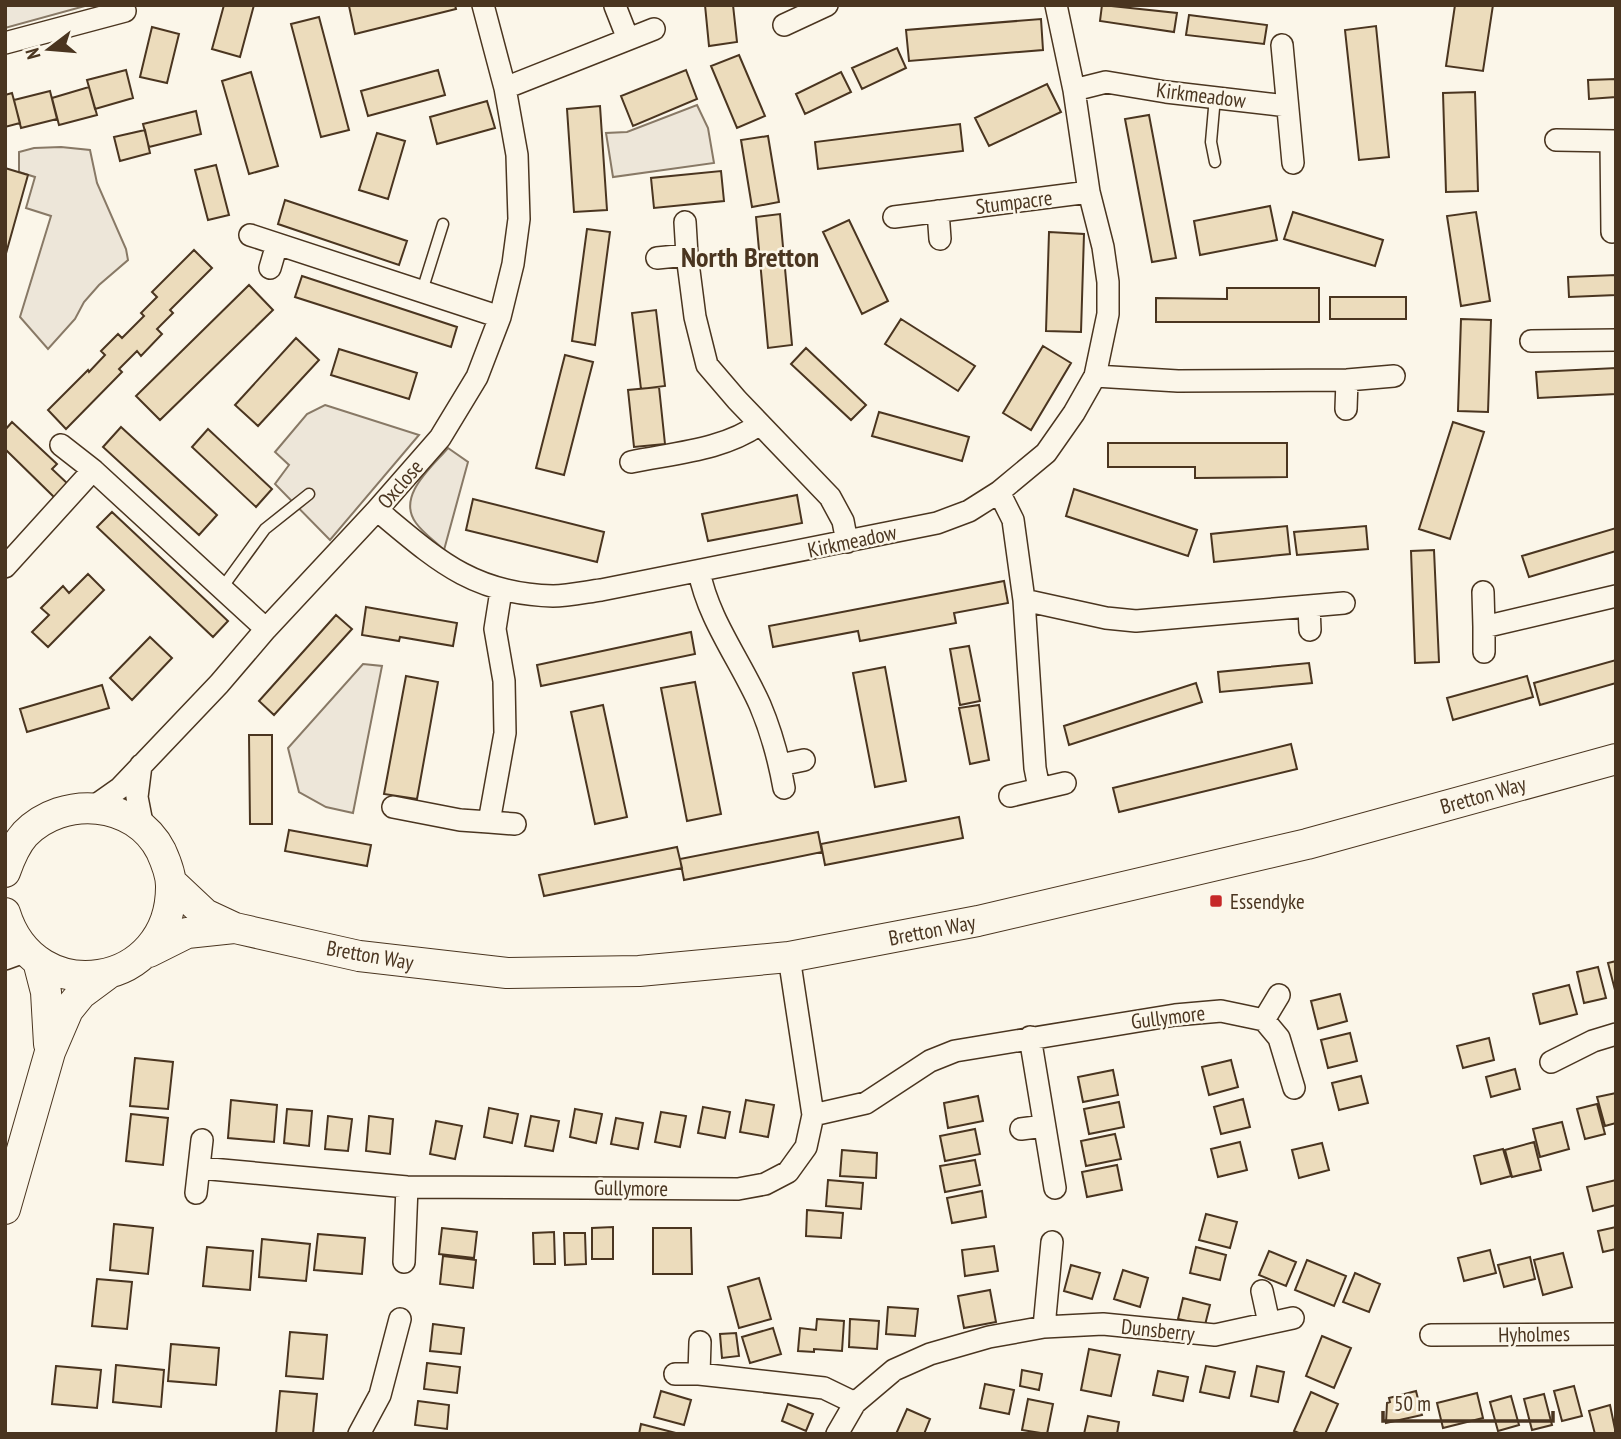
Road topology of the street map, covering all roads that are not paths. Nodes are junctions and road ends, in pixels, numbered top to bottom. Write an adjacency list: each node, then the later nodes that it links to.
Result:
1 (483, 5): 13 (street, Oxclose)
2 (827, 5): 5 (street)
3 (1056, 5): 14 (street, Kirkmeadow)
4 (615, 6): 10 (street)
5 (805, 10): 8 (street)
6 (92, 12): 7 (street); 11 (street)
7 (125, 12)
8 (784, 25)
9 (654, 29): 10 (street)
10 (628, 39): 13 (street)
11 (5, 43)
12 (1282, 45): 16 (street)
13 (505, 88): 34 (street, Oxclose)
14 (1074, 90): 15 (street, Kirkmeadow); 21 (street, Kirkmeadow)
15 (1215, 97): 16 (street, Kirkmeadow); 19 (lane)
16 (1287, 106): 20 (street)
17 (1556, 141): 18 (street)
18 (1614, 142): 26 (street)
19 (1215, 162)
20 (1293, 163)
21 (1089, 192): 22 (street, Stumpacre); 37 (street, Kirkmeadow)
22 (938, 211): 23 (street, Stumpacre); 28 (street)
23 (894, 217)
24 (685, 222): 30 (street)
25 (443, 225): 33 (lane)
26 (1612, 232)
27 (250, 235): 29 (street)
28 (940, 239)
29 (277, 244): 32 (street); 33 (street)
30 (687, 255): 31 (street); 41 (street)
31 (657, 258)
32 (270, 268)
33 (422, 291): 34 (street)
34 (500, 317): 47 (street, Oxclose)
35 (1616, 340): 36 (street)
36 (1531, 341)
37 (1095, 376): 39 (street); 45 (street, Kirkmeadow)
38 (1394, 376): 39 (street)
39 (1348, 380): 40 (street)
40 (1346, 409)
41 (760, 424): 43 (street); 48 (street)
42 (61, 445): 44 (street)
43 (631, 462)
44 (93, 470): 49 (street); 51 (street)
45 (999, 492): 48 (street, Kirkmeadow); 55 (street)
46 (309, 494): 51 (lane)
47 (377, 510): 52 (street, Kirkmeadow); 59 (street, Oxclose)
48 (847, 542): 50 (street, Kirkmeadow)
49 (5, 567)
50 (699, 571): 52 (street, Kirkmeadow); 65 (street)
51 (222, 588): 59 (street)
52 (501, 591): 74 (street)
53 (1483, 592): 58 (street)
54 (1616, 596): 58 (street)
55 (1024, 600): 57 (street); 68 (street)
56 (1344, 603): 57 (street)
57 (1309, 606): 60 (street)
58 (1484, 627): 61 (street)
59 (266, 629): 64 (street, Oxclose)
60 (1310, 630)
61 (1485, 652)
62 (1616, 759): 83 (street, Bretton Way)
63 (804, 760): 65 (street)
64 (141, 765): 70 (street, Oxclose); 76 (street)
65 (780, 765): 67 (street)
66 (1065, 783): 68 (street)
67 (784, 788)
68 (1040, 788): 69 (street)
69 (1010, 796)
70 (93, 807): 72 (street); 76 (street)
71 (393, 807): 74 (street)
72 (43, 820): 73 (street); 77 (street)
73 (5, 821)
74 (489, 822): 75 (street)
75 (514, 824)
76 (143, 828): 78 (street)
77 (5, 872)
78 (172, 883): 80 (street, Bretton Way); 81 (street)
79 (5, 915): 82 (street)
80 (235, 928): 81 (street, Bretton Way); 83 (street, Bretton Way)
81 (146, 953): 84 (street, Bretton Way)
82 (23, 957): 84 (street); 89 (street)
83 (789, 957): 92 (street, Gullymore)
84 (108, 974): 89 (street, Bretton Way)
85 (1279, 996): 86 (street)
86 (1264, 1020): 88 (street, Gullymore); 91 (street)
87 (1616, 1034): 90 (street)
88 (1030, 1037): 92 (street, Gullymore); 93 (street)
89 (50, 1052): 100 (street)
90 (1551, 1062)
91 (1294, 1088)
92 (813, 1115): 97 (street, Gullymore)
93 (1044, 1126): 94 (street); 98 (street)
94 (1021, 1129)
95 (202, 1140): 96 (street)
96 (200, 1168): 97 (street, Gullymore); 99 (street)
97 (407, 1187): 102 (street)
98 (1055, 1188)
99 (196, 1193)
100 (5, 1209)
101 (1052, 1242): 107 (street)
102 (404, 1262)
103 (1262, 1291): 106 (street)
104 (1293, 1318): 106 (street, Dunsberry)
105 (400, 1319): 114 (street)
106 (1269, 1323): 107 (street, Dunsberry)
107 (1044, 1327): 113 (street, Dunsberry)
108 (1444, 1330): 109 (street, Hyholmes)
109 (1616, 1334)
110 (700, 1342): 112 (street)
111 (675, 1374): 112 (street)
112 (699, 1374): 113 (street)
113 (855, 1403): 115 (street, Dunsberry)
114 (359, 1434)
115 (837, 1434)

